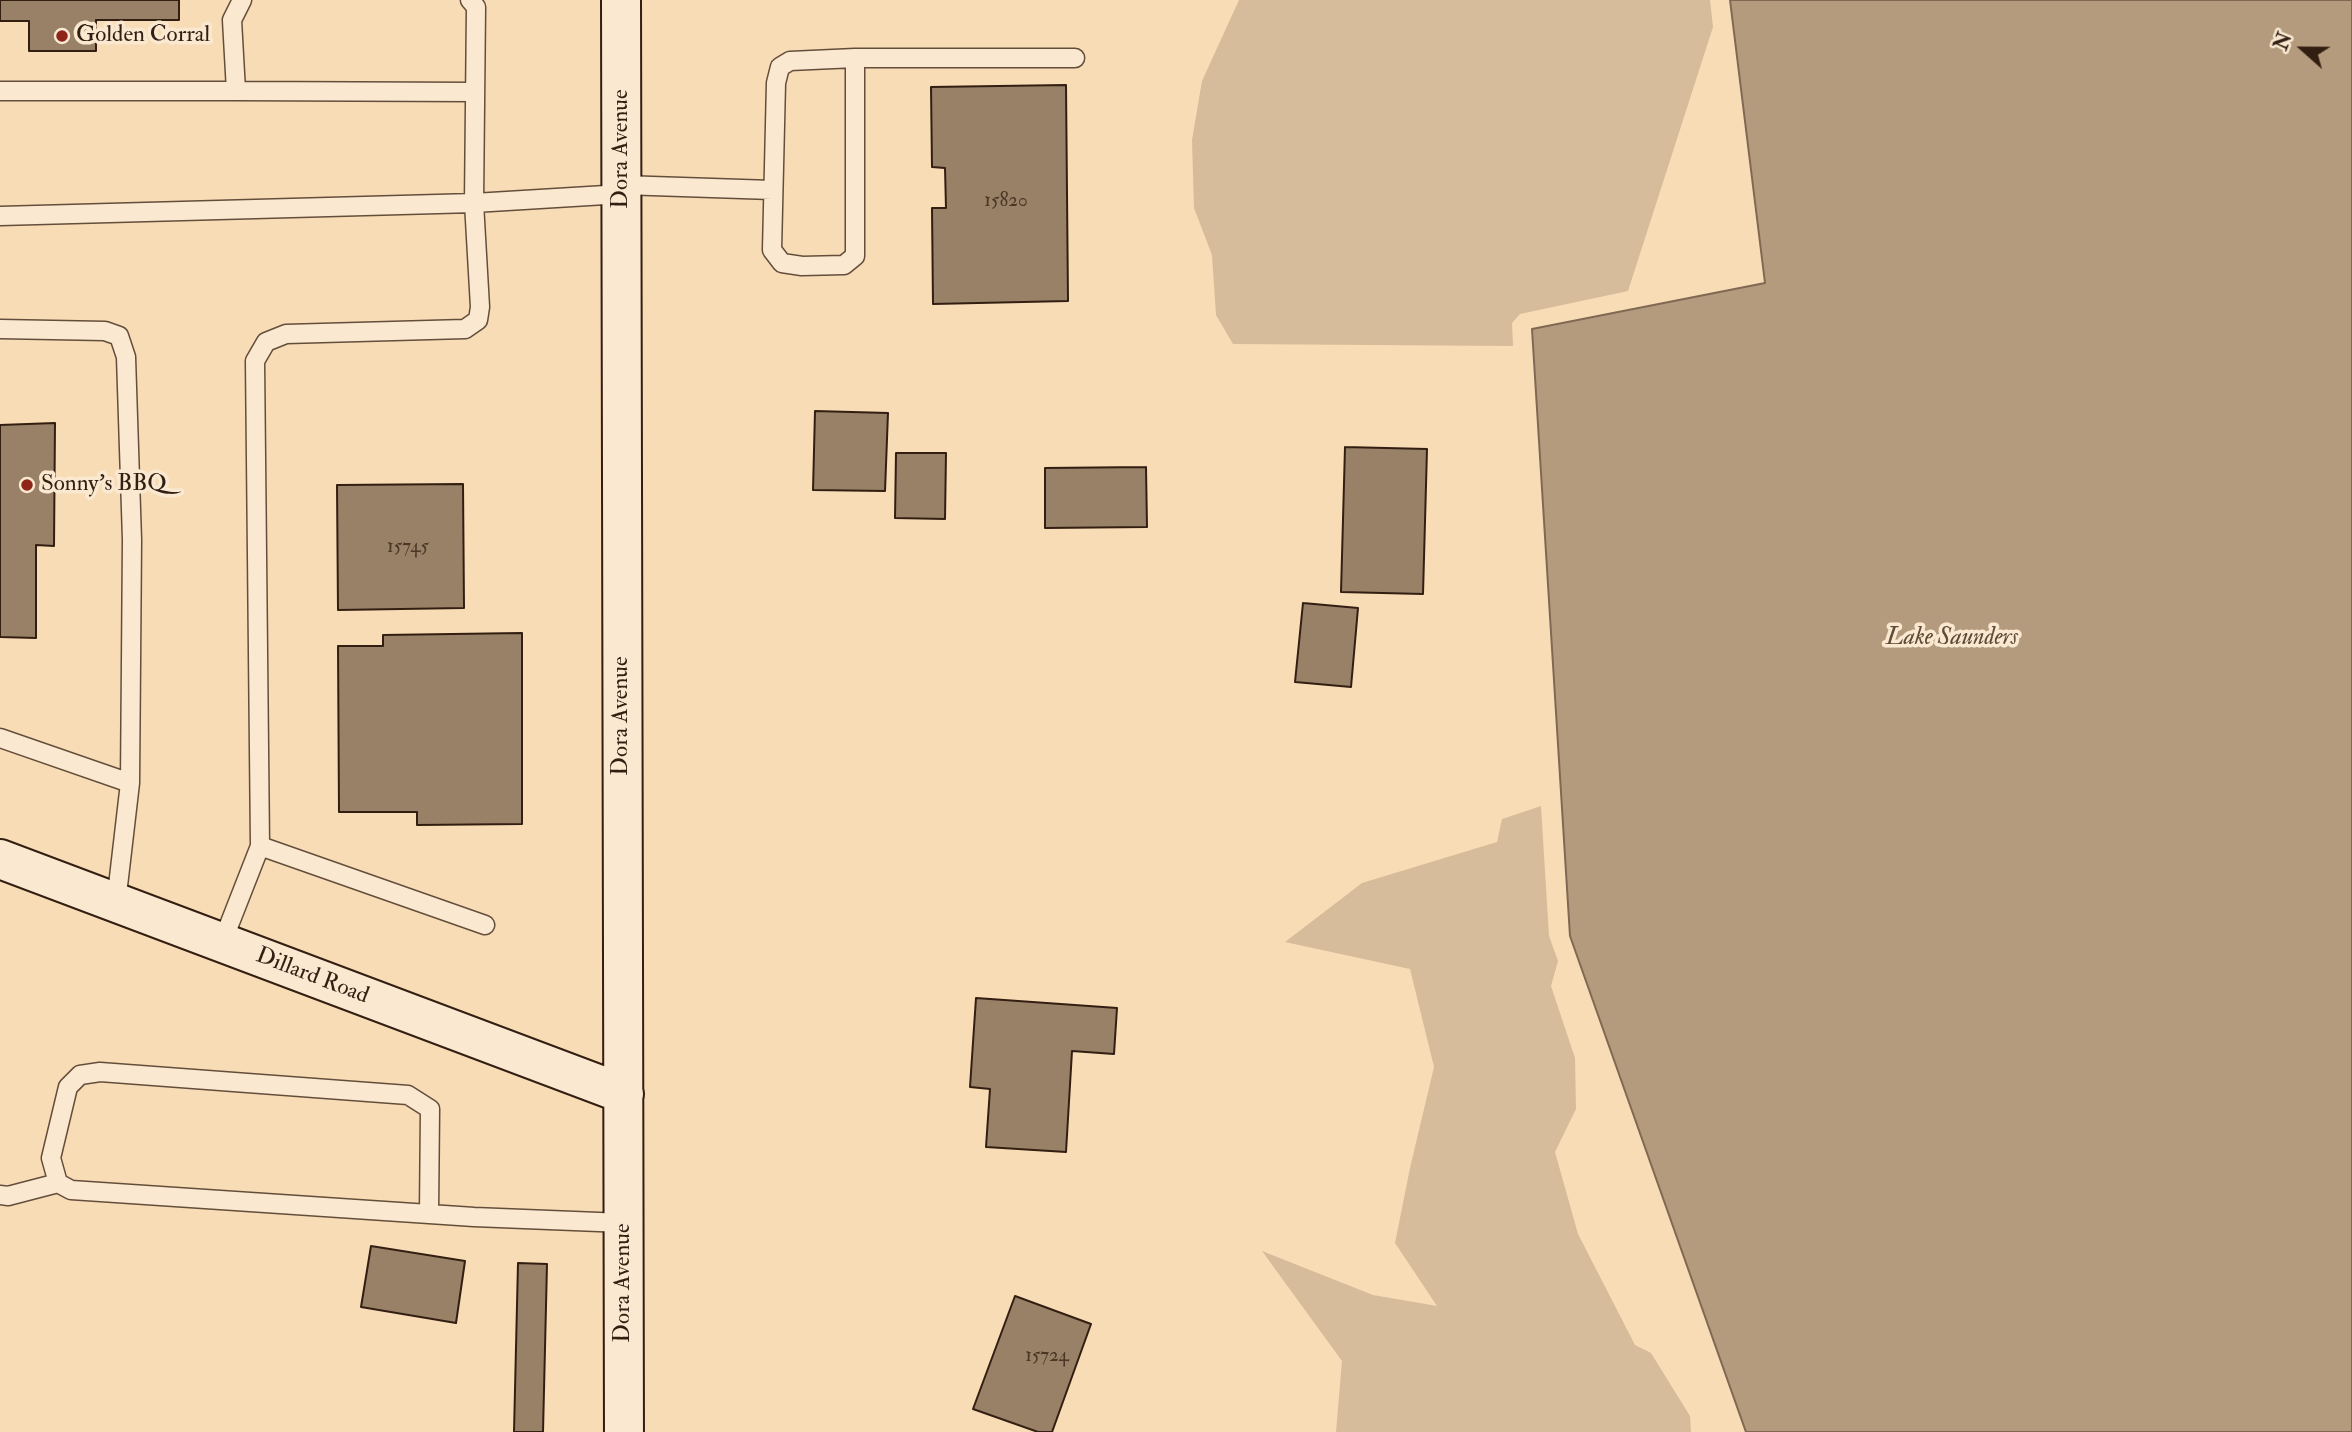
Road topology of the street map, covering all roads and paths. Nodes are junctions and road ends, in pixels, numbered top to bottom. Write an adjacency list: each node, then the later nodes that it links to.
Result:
1 (242, 0): 7 (lane)
2 (470, 0): 8 (lane)
3 (621, 0): 9 (street, Dora Avenue)
4 (855, 58): 5 (lane); 10 (lane); 10 (lane)
5 (1075, 58)
6 (0, 91): 7 (lane)
7 (236, 91): 8 (lane)
8 (474, 92): 11 (lane)
9 (622, 190): 10 (lane); 11 (lane); 21 (street, Dora Avenue)
10 (772, 190)
11 (474, 204): 12 (lane); 16 (lane)
12 (0, 216)
13 (0, 328): 15 (lane)
14 (0, 738): 15 (lane)
15 (130, 783): 18 (lane)
16 (260, 846): 19 (lane); 20 (lane)
17 (0, 859): 18 (street, Dillard Road)
18 (116, 903): 20 (street, Dillard Road)
19 (485, 925)
20 (222, 943): 21 (street, Dillard Road)
21 (624, 1094): 25 (street, Dora Avenue)
22 (58, 1183): 23 (lane); 24 (lane); 24 (lane)
23 (0, 1195)
24 (429, 1214): 25 (lane)
25 (624, 1223): 26 (street, Dora Avenue)
26 (624, 1432)

